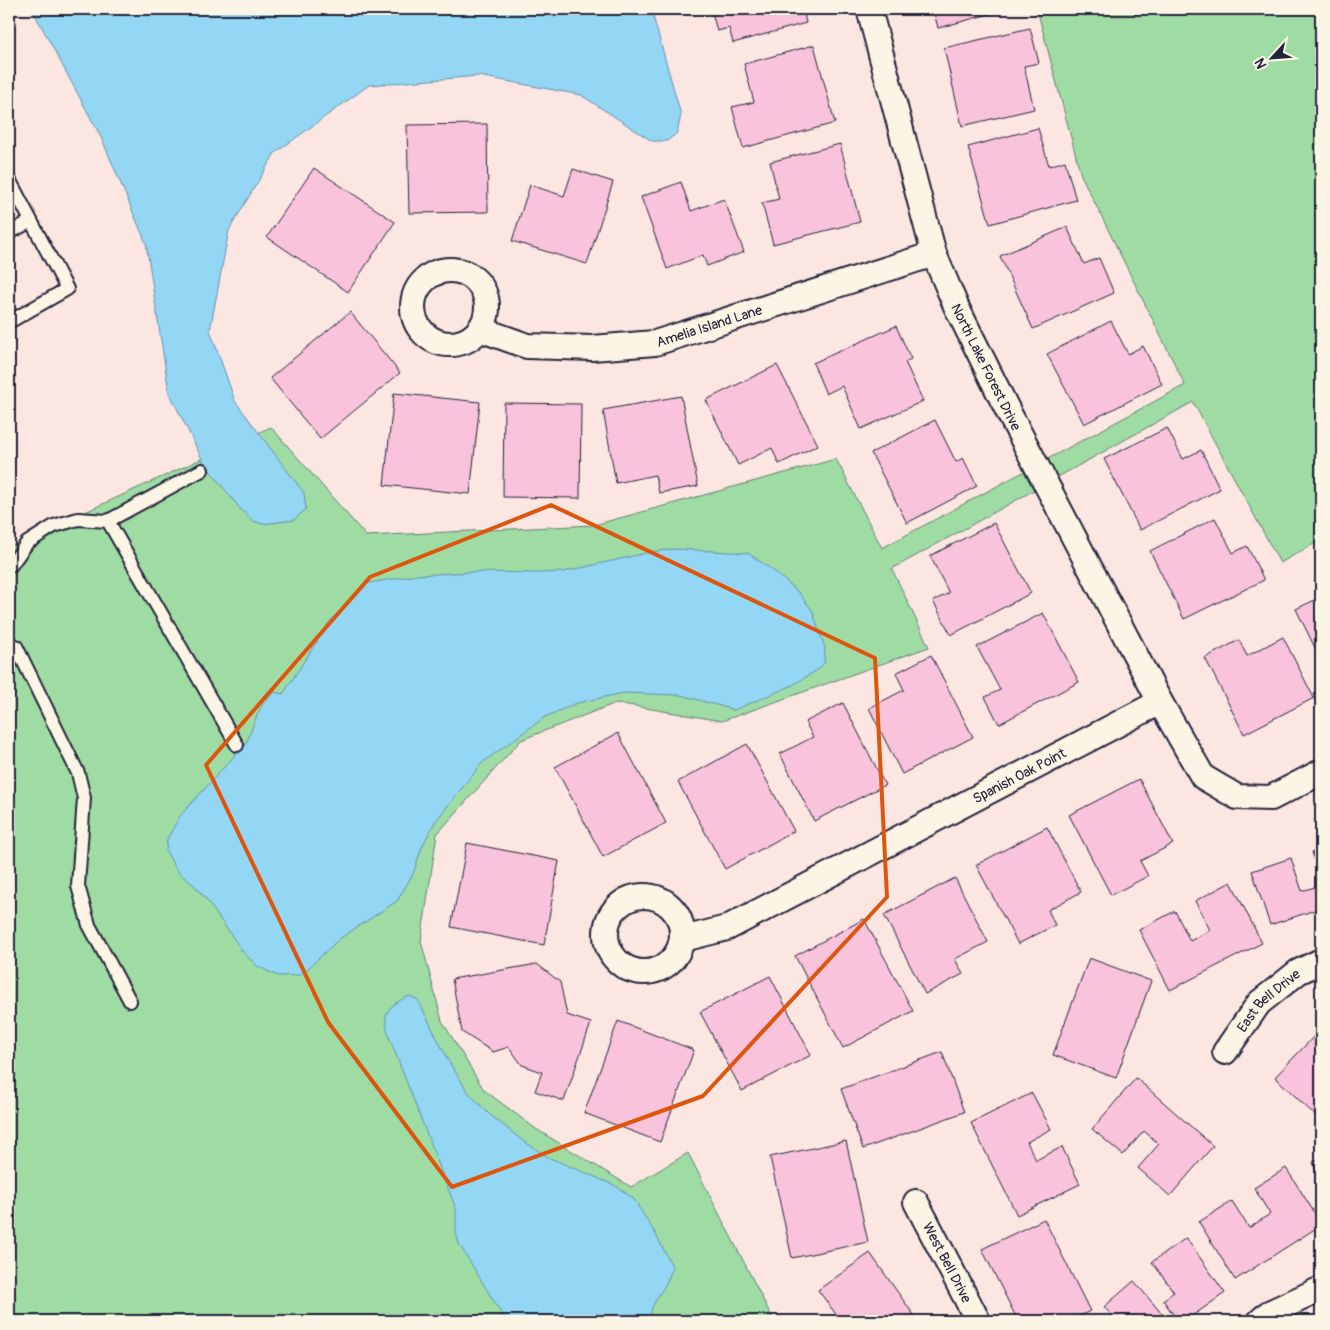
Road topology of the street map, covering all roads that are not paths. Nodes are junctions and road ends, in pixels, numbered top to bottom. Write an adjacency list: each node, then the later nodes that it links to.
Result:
1 (869, 9): 5 (street, North Lake Forest Drive)
2 (9, 179): 3 (lane)
3 (31, 221): 4 (lane); 6 (lane)
4 (9, 232)
5 (934, 254): 7 (street, Amelia Island Lane); 12 (street, North Lake Forest Drive)
6 (9, 322)
7 (480, 329)
8 (202, 470): 9 (lane)
9 (108, 521): 10 (lane); 13 (lane)
10 (9, 566)
11 (9, 643): 17 (lane)
12 (1160, 702): 14 (street); 15 (street, Spanish Oak Point)
13 (237, 745)
14 (1321, 772)
15 (683, 939)
16 (1321, 961): 18 (street, East Bell Drive)
17 (130, 1001)
18 (1225, 1052)
19 (916, 1202): 21 (street, West Bell Drive)
20 (1321, 1289): 22 (street)
21 (978, 1321)
22 (1260, 1321)

